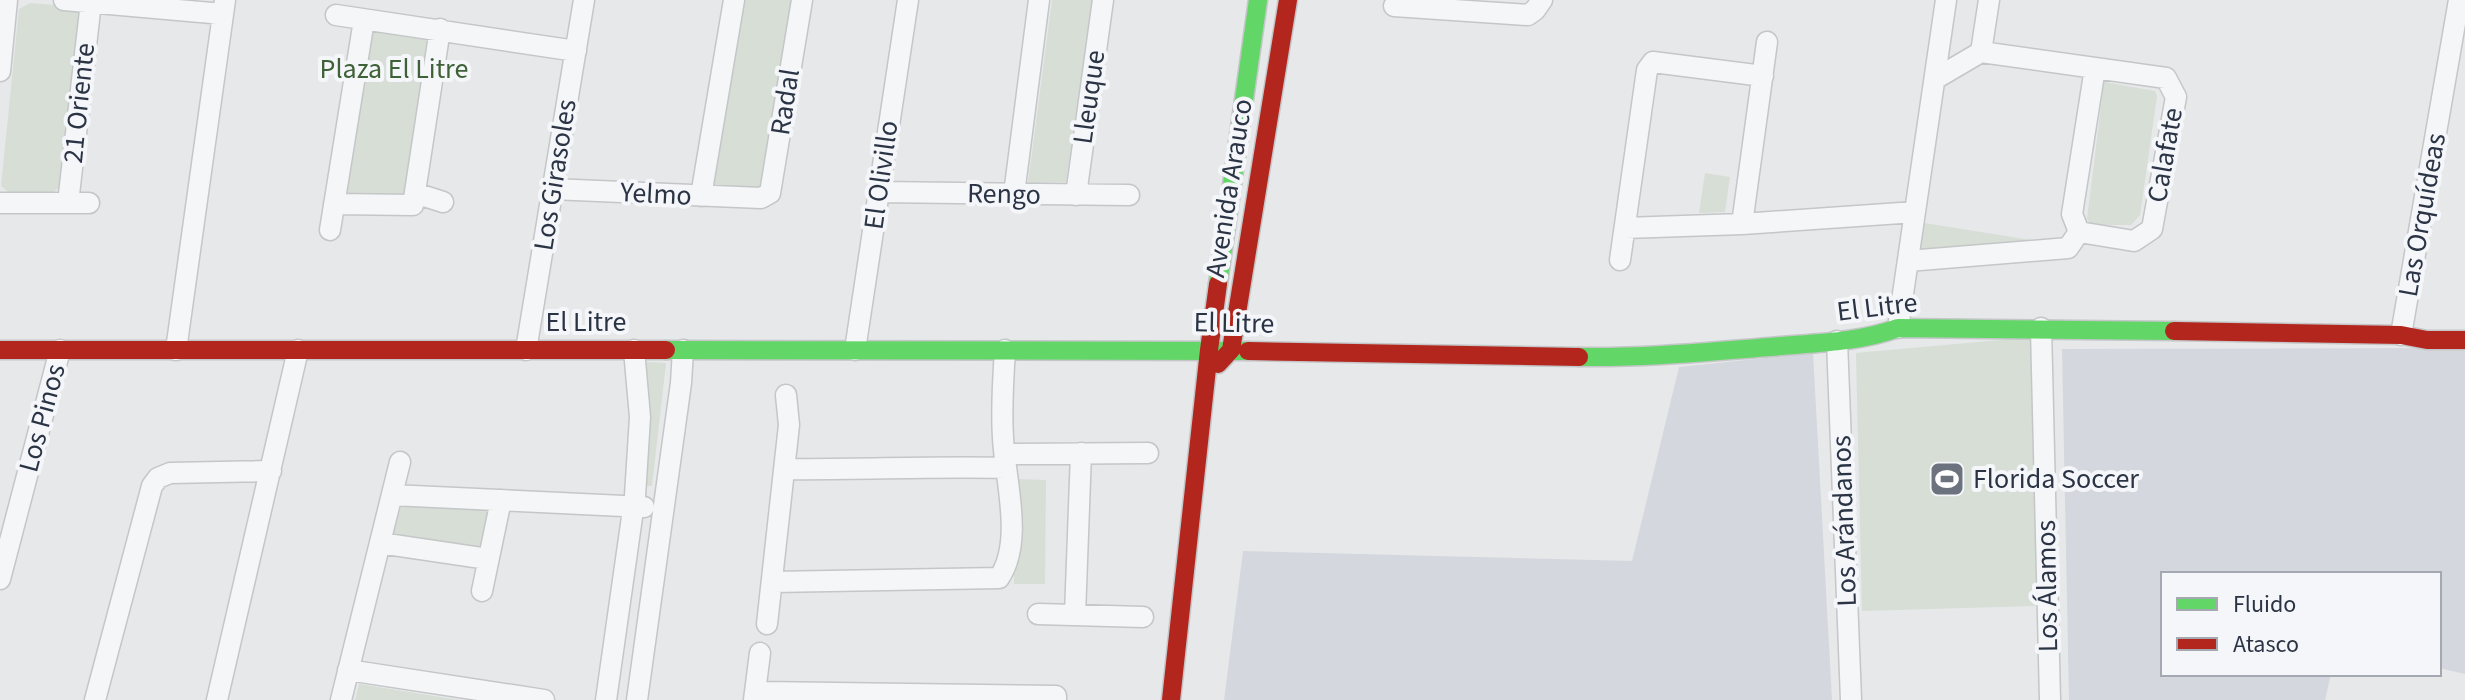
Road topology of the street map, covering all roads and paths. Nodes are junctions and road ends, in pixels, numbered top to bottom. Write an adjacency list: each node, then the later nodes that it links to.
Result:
1 (7, 0): 26 (street)
2 (64, 0): 15 (street)
3 (584, 0): 23 (street, Los Girasoles)
4 (734, 0): 34 (street)
5 (802, 0): 35 (street, Radal)
6 (908, 0): 30 (street, El Olivillo)
7 (1039, 0): 31 (street)
8 (1103, 0): 32 (street, Lleuque)
9 (1258, 0): 63 (street, Avenida Arauco)
10 (1288, 0): 64 (street, Avenida Arauco)
11 (1542, 0): 17 (street)
12 (1946, 0): 28 (street)
13 (1989, 0): 24 (street)
14 (2459, 0): 51 (street, Las Orquídeas)
15 (91, 2): 18 (street); 39 (street, 21 Oriente)
16 (1394, 6): 17 (street)
17 (1470, 6)
18 (224, 7): 56 (street)
19 (336, 15): 20 (street)
20 (364, 20): 21 (street); 41 (street)
21 (440, 29): 23 (street); 36 (street)
22 (1767, 42): 27 (street)
23 (576, 51): 29 (street, Los Girasoles)
24 (1981, 52): 25 (street, Calafate); 28 (street)
25 (2095, 68): 46 (street); 46 (street, Calafate)
26 (0, 71)
27 (1763, 76): 43 (street); 44 (street)
28 (1935, 79): 42 (street)
29 (552, 189): 34 (street, Yelmo); 58 (street, Los Girasoles)
30 (879, 192): 31 (street, Rengo); 61 (street, El Olivillo)
31 (1014, 194): 32 (street, Rengo)
32 (1076, 195): 33 (street, Rengo)
33 (1129, 195)
34 (701, 196): 35 (street, Yelmo)
35 (761, 198)
36 (414, 199): 37 (street); 41 (street)
37 (443, 202)
38 (0, 203): 39 (street)
39 (68, 203): 40 (street)
40 (89, 203)
41 (334, 204): 45 (street)
42 (1915, 212): 43 (street); 48 (street)
43 (1742, 224): 44 (street)
44 (1625, 228): 47 (street)
45 (330, 230)
46 (2079, 232): 48 (street)
47 (1620, 260)
48 (1908, 261): 49 (street)
49 (1898, 328): 50 (street, El Litre); 53 (street, El Litre)
50 (2041, 328): 51 (street, El Litre); 99 (street, Los Álamos)
51 (2401, 335): 52 (street, El Litre)
52 (2465, 340)
53 (1837, 341): 64 (street, El Litre); 98 (street, Los Arándanos)
54 (0, 350): 55 (street, El Litre)
55 (60, 350): 56 (street, El Litre); 79 (street, Los Pinos)
56 (176, 350): 57 (street, El Litre)
57 (298, 350): 58 (street, El Litre); 72 (street)
58 (526, 350): 59 (street, El Litre)
59 (634, 350): 60 (street, El Litre); 75 (street)
60 (683, 350): 61 (street, El Litre); 76 (street)
61 (855, 350): 62 (street, El Litre)
62 (1005, 350): 63 (street, El Litre); 69 (street)
63 (1209, 350): 64 (street, El Litre); 65 (street, Avenida Arauco)
64 (1231, 350): 65 (street)
65 (1207, 376): 97 (street, Avenida Arauco)
66 (786, 395): 71 (street)
67 (1081, 453): 68 (street); 69 (street); 83 (street)
68 (1148, 453)
69 (1006, 461): 71 (street); 80 (street)
70 (400, 462): 73 (street)
71 (784, 469): 80 (street)
72 (271, 471): 90 (street); 91 (street)
73 (392, 495): 74 (street); 77 (street)
74 (501, 500): 75 (street); 78 (street)
75 (634, 506): 76 (street); 94 (street)
76 (664, 509): 95 (street)
77 (380, 543): 78 (street); 87 (street)
78 (488, 559): 81 (street)
79 (0, 579)
80 (772, 582): 85 (street)
81 (482, 591)
82 (1038, 614): 83 (street)
83 (1075, 615): 84 (street)
84 (1143, 617)
85 (767, 624)
86 (760, 653): 89 (street)
87 (348, 670): 88 (street); 92 (street)
88 (479, 695): 93 (street)
89 (755, 696): 96 (street)
90 (95, 700)
91 (217, 700)
92 (341, 700)
93 (544, 700)
94 (606, 700)
95 (637, 700)
96 (1056, 700)
97 (1171, 700)
98 (1851, 700)
99 (2050, 700)

